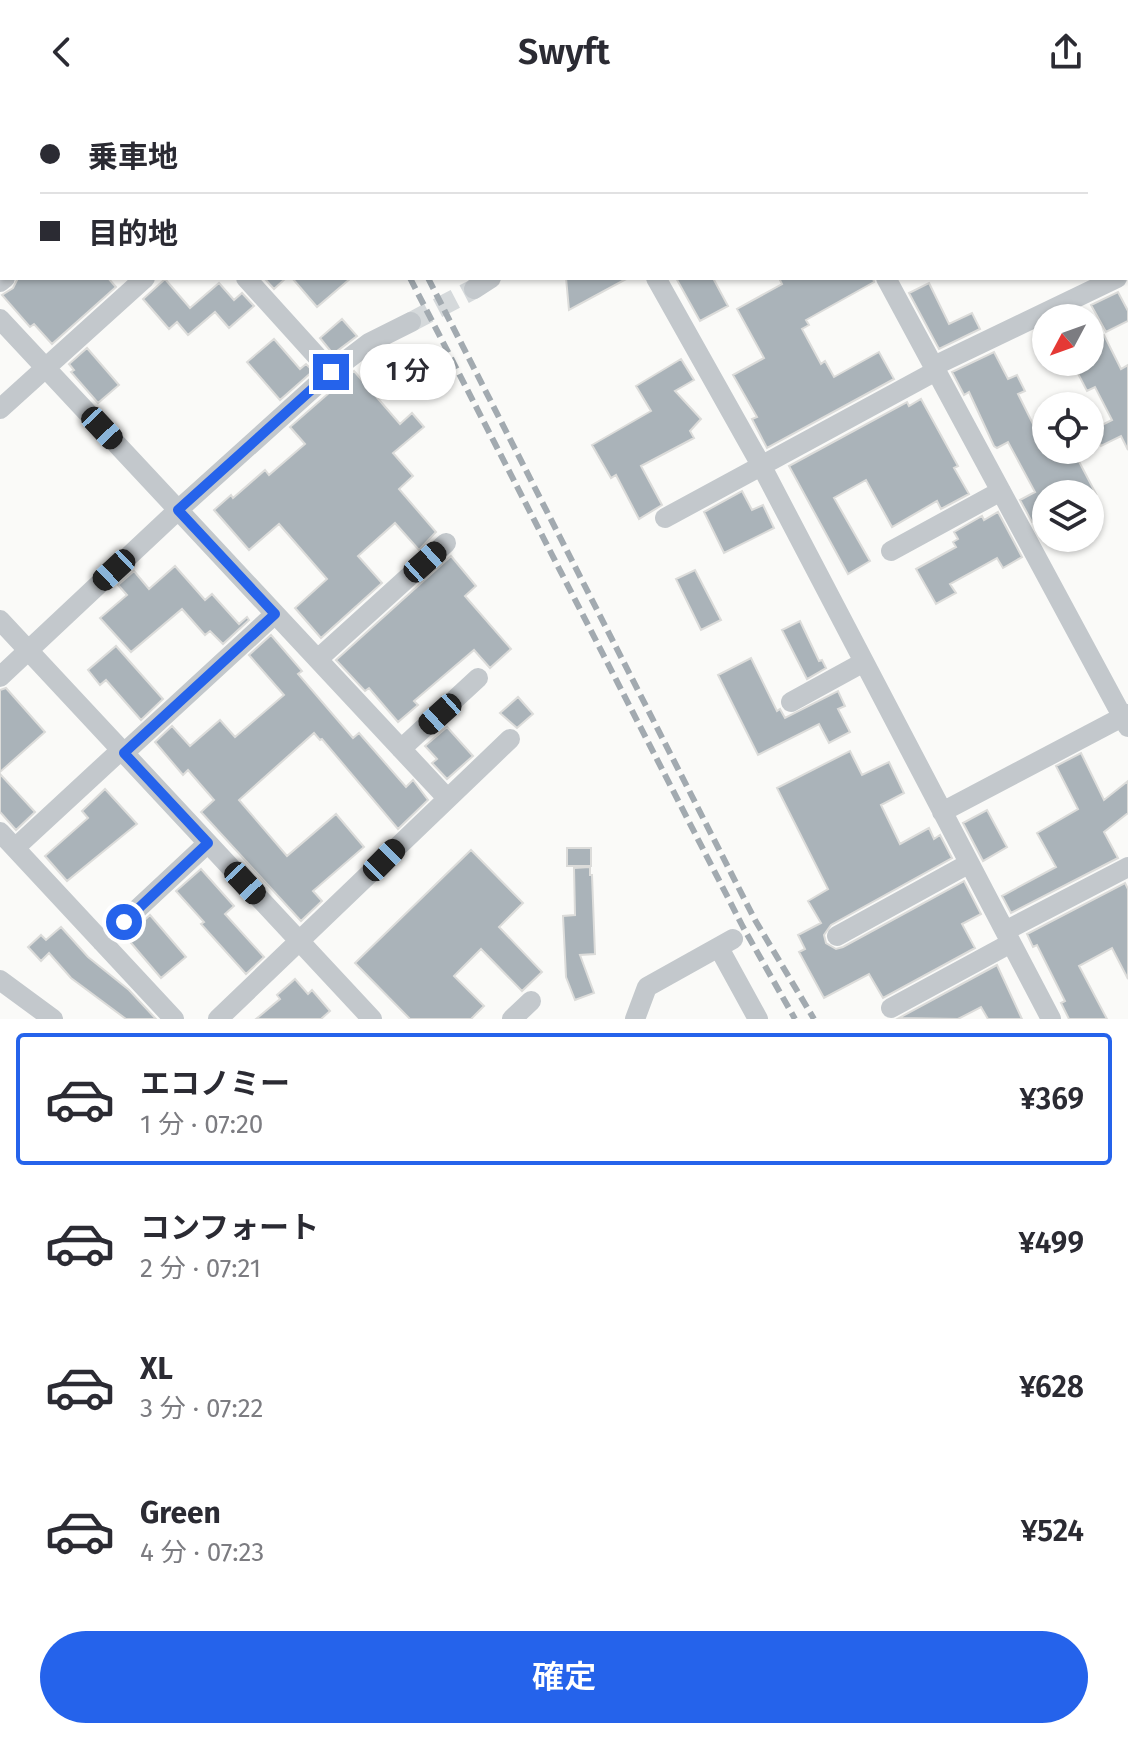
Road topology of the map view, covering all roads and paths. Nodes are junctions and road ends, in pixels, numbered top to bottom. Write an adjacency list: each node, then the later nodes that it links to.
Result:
1 (143, 280): 8 (street)
2 (248, 280): 10 (street)
3 (657, 280): 12 (street)
4 (887, 280): 9 (street)
5 (1113, 280): 9 (street)
6 (0, 319): 8 (street)
7 (411, 322): 10 (street)
8 (44, 367): 11 (street); 14 (street)
9 (935, 369): 12 (street); 13 (street)
10 (331, 372): 14 (street)
11 (0, 409)
12 (761, 465): 15 (street); 22 (street)
13 (1001, 491): 17 (street); 26 (street)
14 (178, 510): 18 (street); 20 (street)
15 (665, 518)
16 (446, 543): 21 (street)
17 (891, 551)
18 (275, 614): 21 (street); 29 (street)
19 (0, 620): 20 (street)
20 (28, 651): 23 (street); 29 (street)
21 (318, 659): 28 (street)
22 (864, 662): 25 (street); 31 (street)
23 (0, 677)
24 (478, 678): 28 (street)
25 (791, 702)
26 (1126, 719): 31 (street)
27 (510, 739): 30 (street)
28 (401, 749): 30 (street)
29 (122, 752): 33 (street); 34 (street)
30 (447, 798): 40 (street)
31 (942, 812): 35 (street)
32 (0, 832): 34 (street)
33 (208, 843): 39 (street); 40 (street)
34 (15, 848): 39 (street)
35 (968, 864): 37 (street); 38 (street)
36 (1128, 867): 38 (street)
37 (837, 936)
38 (1008, 937): 43 (street); 51 (street)
39 (102, 942): 45 (street)
40 (301, 942): 46 (street); 47 (street)
41 (0, 980): 44 (street)
42 (531, 1001): 48 (street)
43 (891, 1008)
44 (53, 1019)
45 (174, 1019)
46 (218, 1019)
47 (372, 1019)
48 (512, 1019)
49 (635, 1019): 50 (street)
50 (758, 1019)
51 (1051, 1019)

